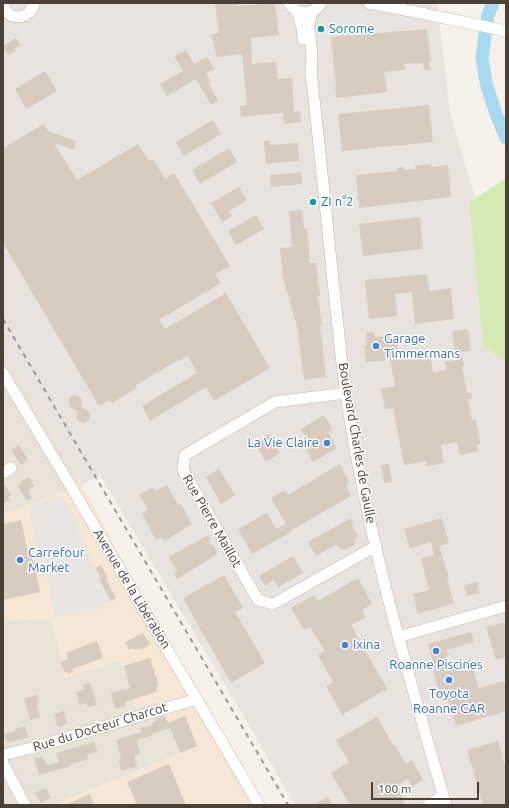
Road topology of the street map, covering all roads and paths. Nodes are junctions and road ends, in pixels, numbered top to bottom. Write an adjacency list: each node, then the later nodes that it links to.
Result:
1 (3, 3): 8 (street)
2 (34, 3): 8 (street)
3 (289, 3): 6 (street)
4 (321, 3): 7 (street)
5 (369, 3): 9 (street)
6 (297, 11): 7 (street); 10 (street, Boulevard Charles de Gaulle)
7 (312, 11): 10 (street, Boulevard Charles de Gaulle)
8 (6, 18)
9 (506, 31)
10 (311, 73): 12 (street, Boulevard Charles de Gaulle)
11 (3, 373): 16 (street, Avenue de la Libération)
12 (346, 393): 13 (street, Boulevard Charles de Gaulle); 13 (street, Rue Pierre Maillot)
13 (376, 546): 15 (street, Boulevard Charles de Gaulle)
14 (506, 606): 15 (street)
15 (398, 637): 19 (street, Boulevard Charles de Gaulle)
16 (197, 699): 17 (street, Rue du Docteur Charcot); 21 (street, Avenue de la Libération)
17 (3, 755)
18 (3, 763): 20 (street)
19 (445, 800): 22 (street)
20 (25, 805)
21 (259, 805)
22 (428, 805)

